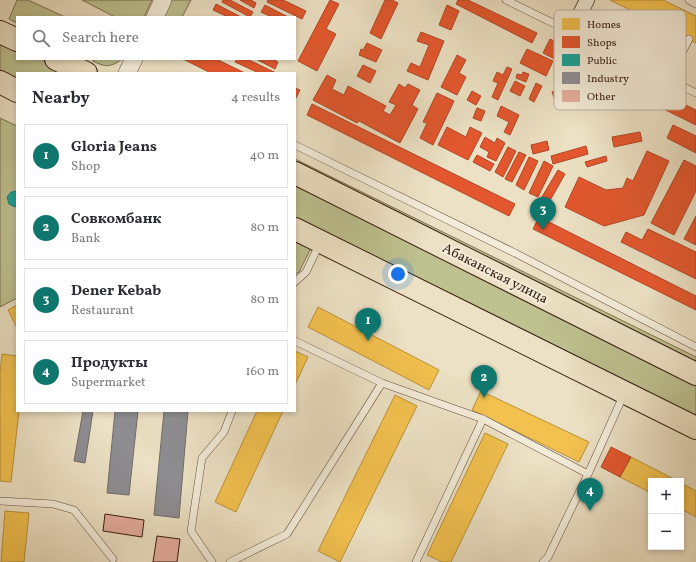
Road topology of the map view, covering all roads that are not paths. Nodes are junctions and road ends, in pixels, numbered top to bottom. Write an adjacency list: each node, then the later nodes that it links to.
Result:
1 (163, 0): 7 (street)
2 (506, 0): 8 (lane)
3 (587, 0): 6 (street)
4 (689, 0): 5 (lane)
5 (696, 4)
6 (582, 10)
7 (155, 16)
8 (554, 24)
9 (0, 32): 11 (main road)
10 (689, 39): 12 (lane)
11 (16, 40)
12 (686, 45)
13 (58, 60): 15 (main road)
14 (134, 60): 16 (street)
15 (84, 72)
16 (128, 72)
17 (0, 82): 19 (main road)
18 (686, 87): 20 (lane)
19 (16, 90)
20 (696, 92)
21 (296, 144): 27 (lane)
22 (296, 174): 28 (main road, Абаканская улица)
23 (296, 229): 24 (main road)
24 (321, 241): 25 (lane); 30 (main road)
25 (296, 281)
26 (296, 341): 29 (lane)
27 (696, 347)
28 (696, 374)
29 (382, 383): 32 (lane); 38 (lane)
30 (625, 392): 33 (main road); 34 (lane)
31 (232, 412): 37 (lane)
32 (483, 419): 34 (lane); 39 (lane)
33 (696, 428)
34 (588, 474): 40 (lane)
35 (0, 501): 36 (lane)
36 (113, 559)
37 (212, 562)
38 (230, 562)
39 (416, 562)
40 (543, 562)

